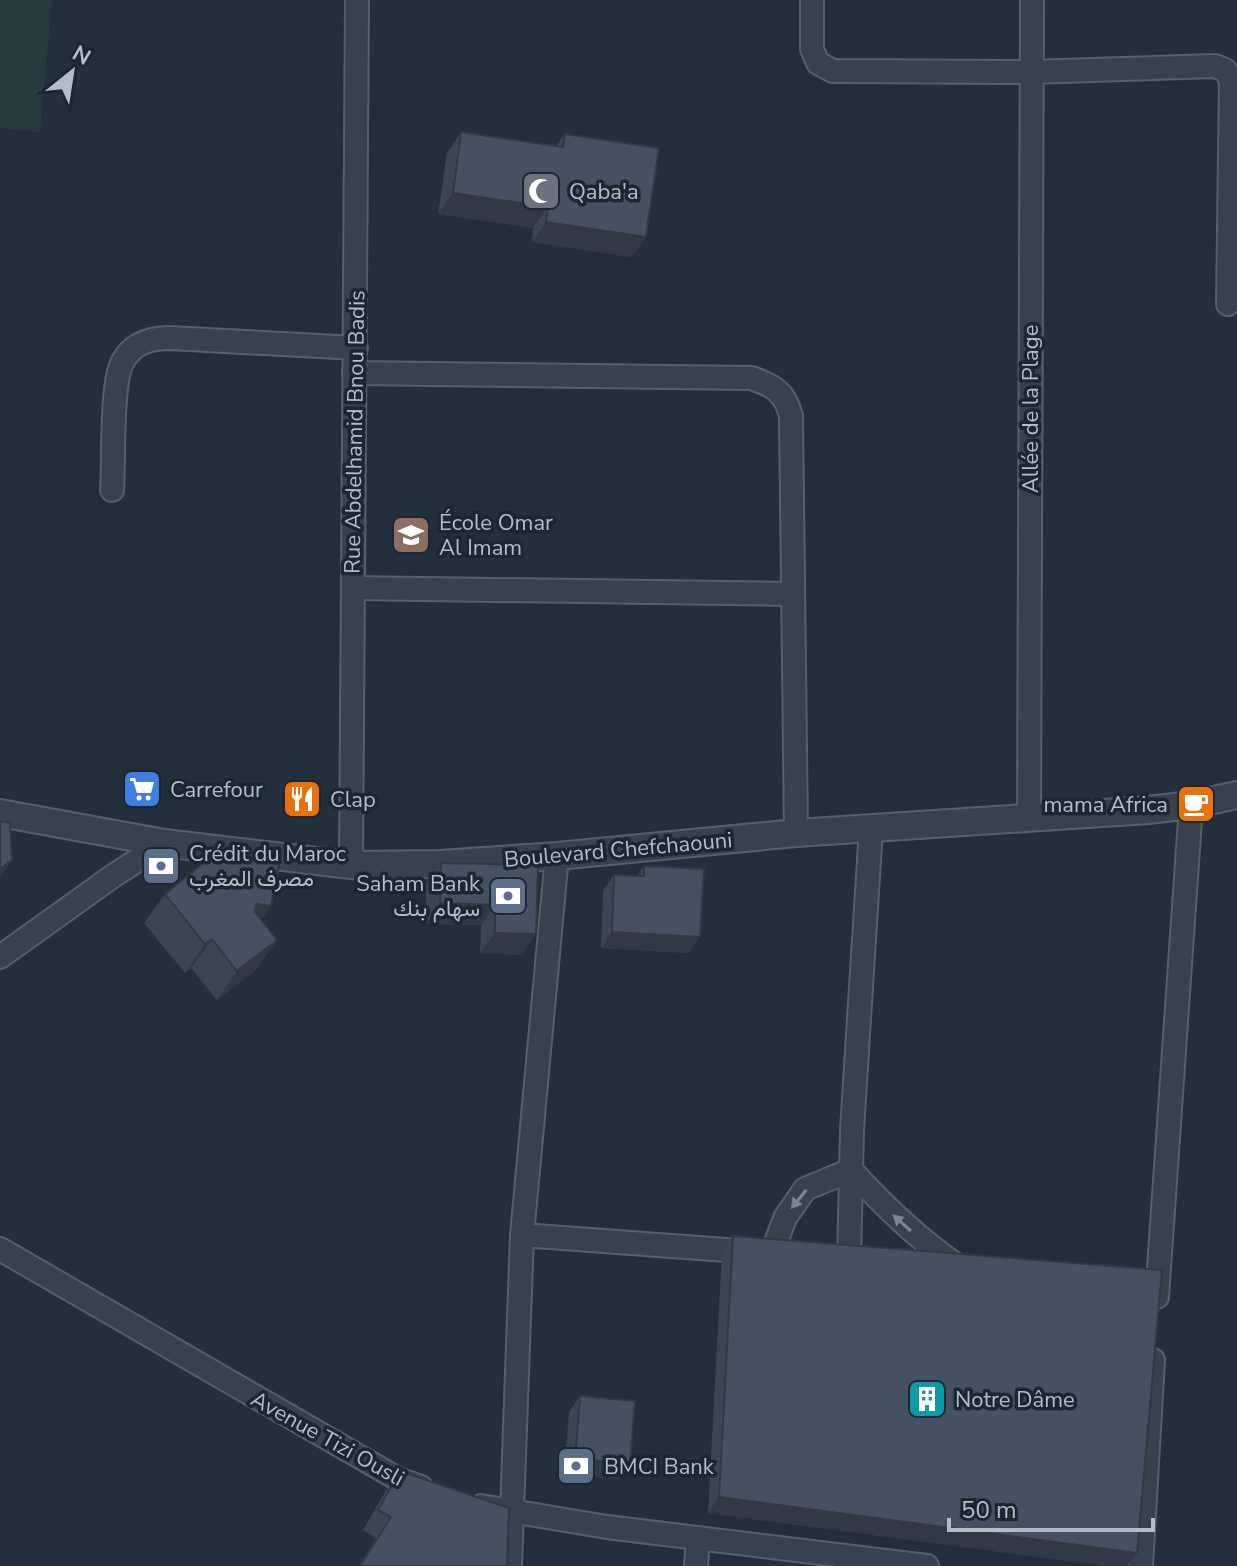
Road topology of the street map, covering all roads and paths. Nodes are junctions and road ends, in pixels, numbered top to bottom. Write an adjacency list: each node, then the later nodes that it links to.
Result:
1 (357, 0): 6 (street, Rue Abdelhamid Bnou Badis)
2 (812, 0): 4 (street)
3 (1032, 0): 4 (street, Allée de la Plage)
4 (1031, 72): 5 (street); 14 (street, Allée de la Plage)
5 (1228, 304)
6 (356, 348): 7 (street, Rue Abdelhamid Bnou Badis); 8 (street)
7 (354, 373): 9 (street, Rue Abdelhamid Bnou Badis); 10 (street)
8 (112, 490)
9 (353, 588): 10 (street); 19 (street, Rue Abdelhamid Bnou Badis)
10 (792, 594): 16 (street)
11 (1237, 795): 12 (street, Boulevard Chefchaouni)
12 (1191, 805): 14 (street, Boulevard Chefchaouni); 31 (street)
13 (0, 813): 17 (street, Boulevard Chefchaouni)
14 (1029, 817): 15 (street, Boulevard Chefchaouni)
15 (871, 828): 16 (street, Boulevard Chefchaouni); 21 (street)
16 (796, 833): 18 (street, Boulevard Chefchaouni)
17 (164, 843): 19 (street, Boulevard Chefchaouni); 20 (street)
18 (557, 856): 19 (street, Boulevard Chefchaouni); 22 (street)
19 (351, 865)
20 (0, 957)
21 (851, 1170): 22 (street, one-way to 22); 24 (street); 25 (street, one-way to 21)
22 (522, 1235): 26 (street)
23 (0, 1249): 26 (street, Avenue Tizi Ousli)
24 (849, 1261)
25 (912, 1264)
26 (512, 1513): 27 (street, Avenue Tizi Ousli); 28 (street)
27 (698, 1538): 29 (street); 30 (street, Avenue Tizi Ousli)
28 (510, 1566)
29 (696, 1566)
30 (921, 1566)
31 (1141, 1566)

